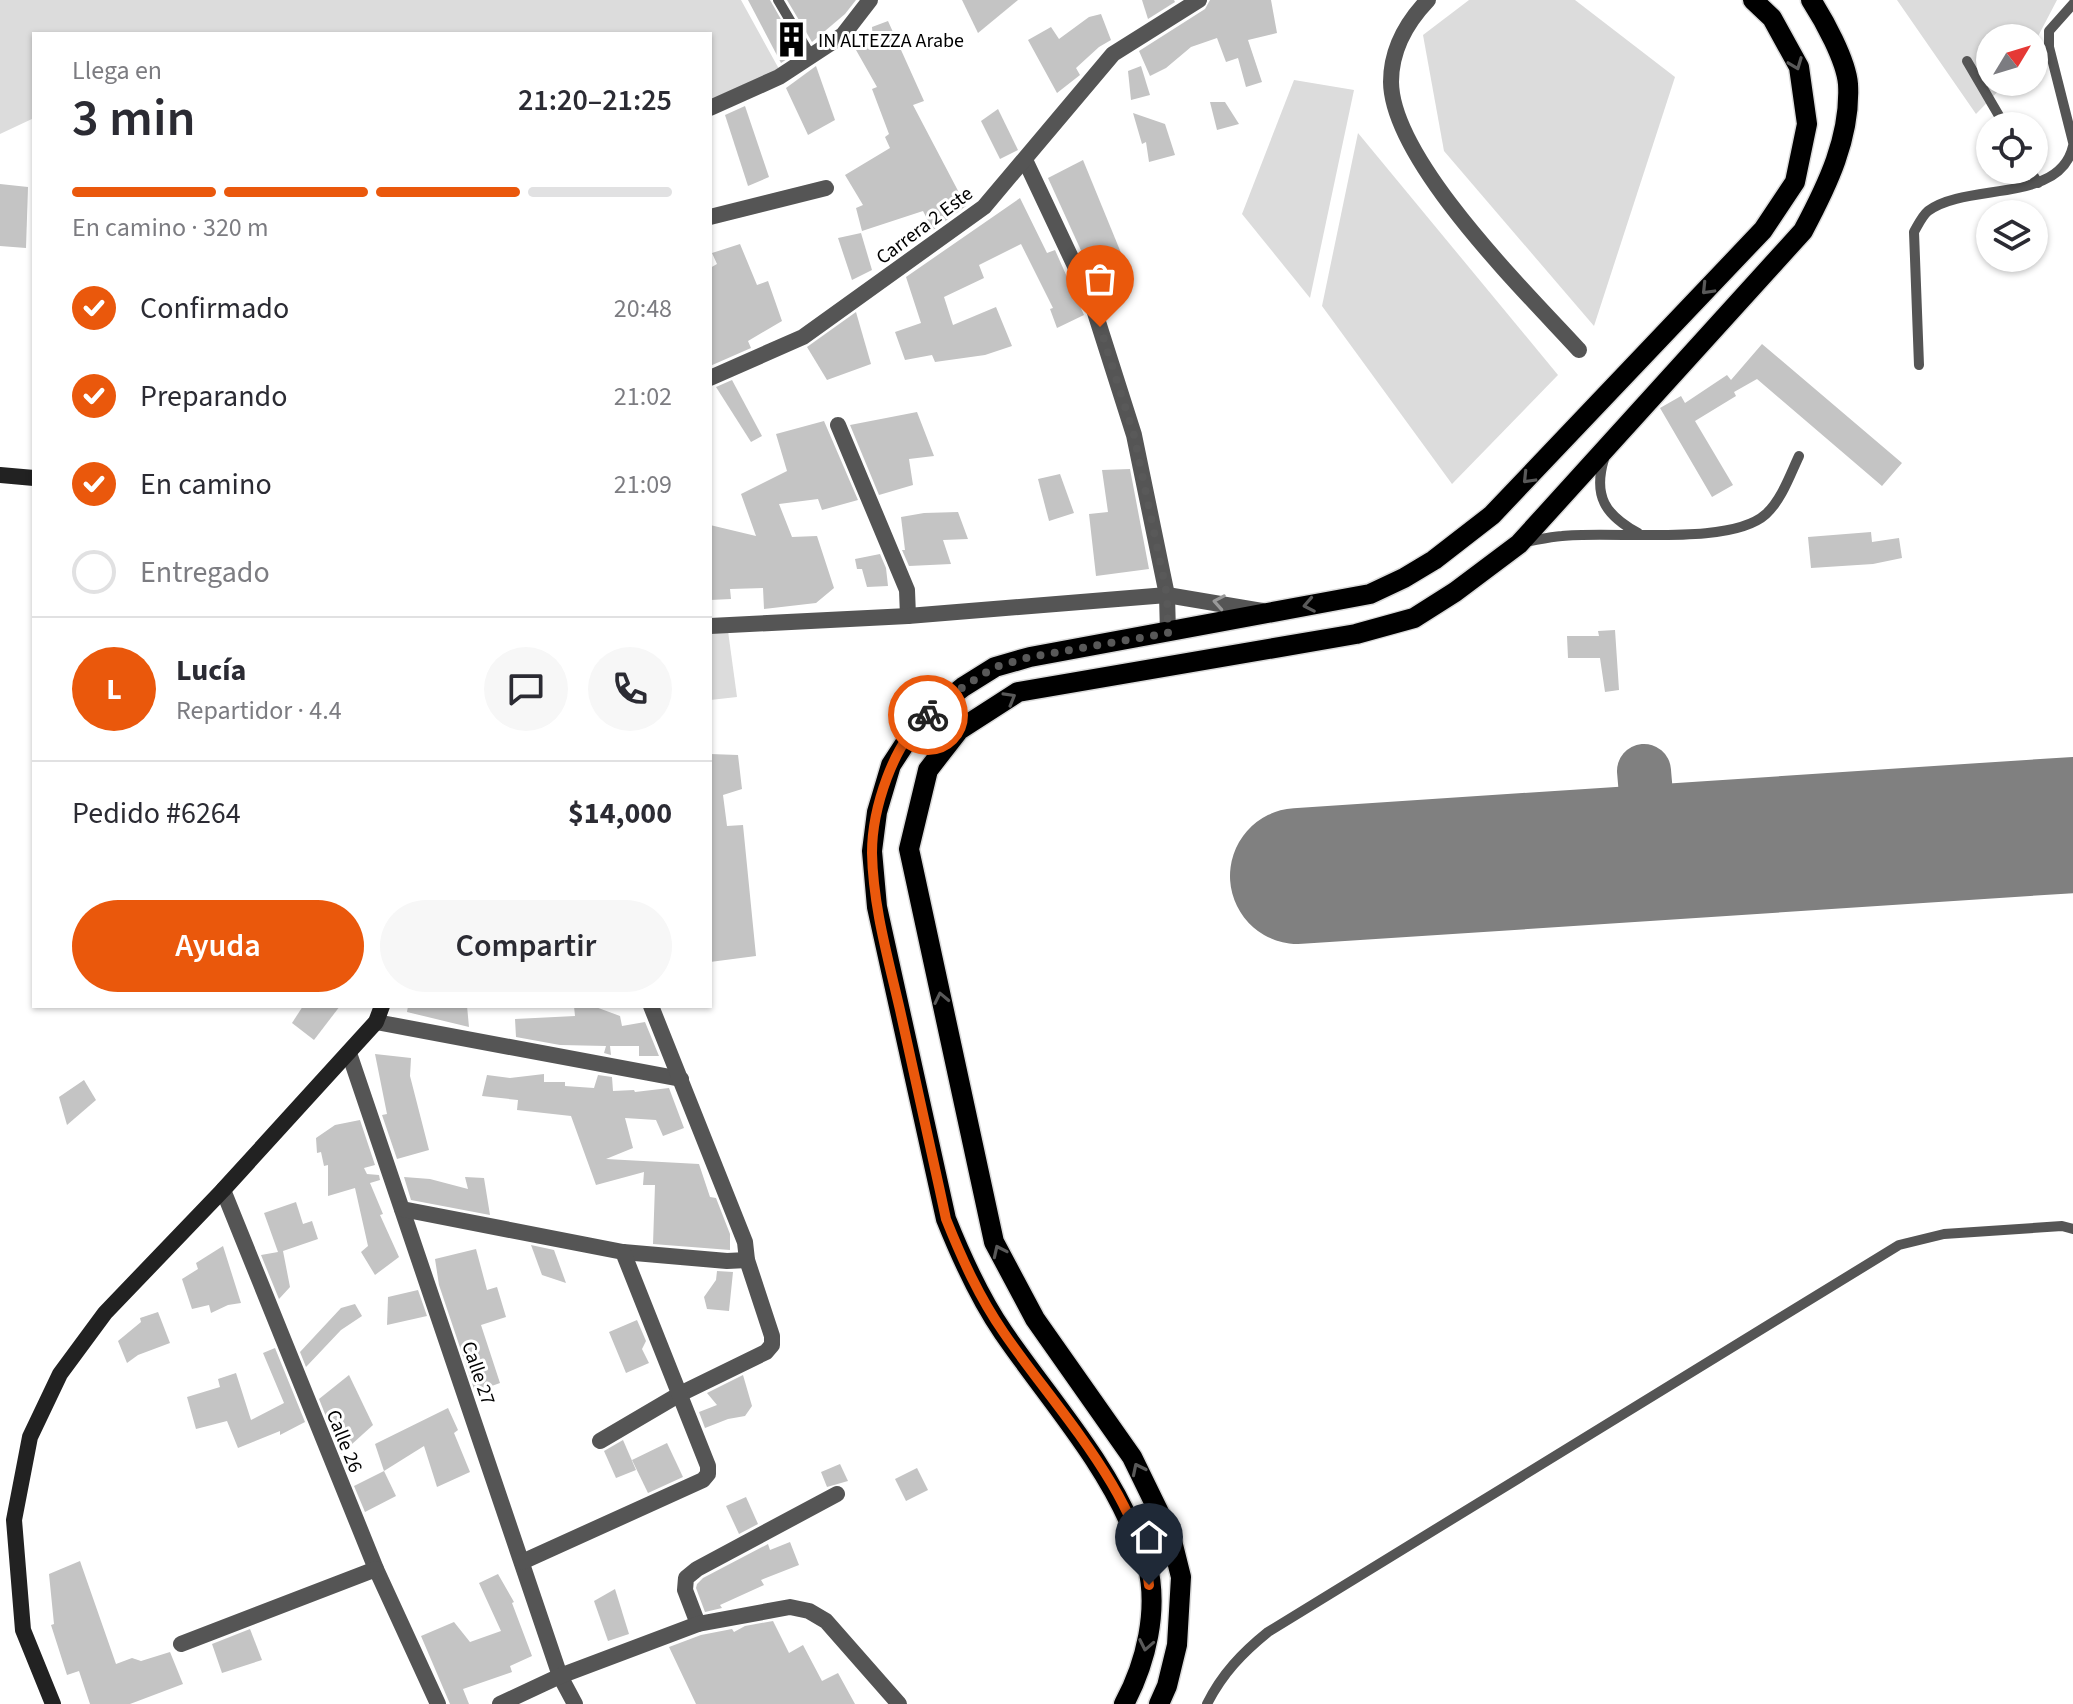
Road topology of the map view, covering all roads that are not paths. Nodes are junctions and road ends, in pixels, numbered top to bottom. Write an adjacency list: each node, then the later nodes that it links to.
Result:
1 (778, 0): 8 (lane)
2 (870, 0): 8 (street)
3 (1199, 0): 13 (street, Carrera 2 Este)
4 (1428, 0): 18 (street)
5 (1753, 0): 29 (main road, one-way to 29)
6 (1811, 0): 22 (main road)
7 (2073, 4): 12 (lane)
8 (811, 56): 10 (street)
9 (1967, 61): 11 (lane)
10 (712, 107)
11 (1997, 112)
12 (2073, 144): 14 (lane)
13 (1025, 160): 20 (street, Carrera 2 Este); 28 (street)
14 (2048, 178)
15 (2033, 184): 19 (lane)
16 (826, 188): 17 (street)
17 (712, 216)
18 (1579, 350)
19 (1919, 365)
20 (712, 377)
21 (838, 425): 30 (street)
22 (1607, 447): 26 (lane); 27 (main road)
23 (1799, 456): 26 (lane)
24 (0, 475): 25 (main road)
25 (32, 478)
26 (1640, 534): 27 (lane)
27 (1519, 544): 56 (main road, one-way to 27)
28 (1167, 595): 29 (street, one-way to 28); 30 (street); 32 (street)
29 (1270, 613): 32 (main road)
30 (908, 616): 31 (street)
31 (712, 626)
32 (1168, 633): 55 (main road, one-way to 55)
33 (652, 1008): 36 (street)
34 (379, 1014): 35 (main road); 36 (street)
35 (349, 1053): 37 (main road); 38 (street, Calle 27)
36 (681, 1079): 41 (street)
37 (223, 1190): 46 (street, Calle 26); 50 (main road)
38 (402, 1209): 40 (street); 45 (street, Calle 27)
39 (2073, 1229): 57 (lane)
40 (623, 1252): 41 (street); 42 (street)
41 (747, 1260): 42 (street)
42 (680, 1394): 43 (street); 45 (street)
43 (600, 1441)
44 (837, 1494): 47 (street)
45 (522, 1562): 49 (street, Calle 27)
46 (376, 1569): 48 (street); 51 (street, Calle 26)
47 (698, 1624): 49 (street); 54 (street)
48 (181, 1644)
49 (560, 1676): 52 (street); 53 (street, Calle 27)
50 (53, 1704)
51 (438, 1704)
52 (500, 1704)
53 (575, 1704)
54 (899, 1704)
55 (1124, 1704)
56 (1159, 1704)
57 (1207, 1704)

